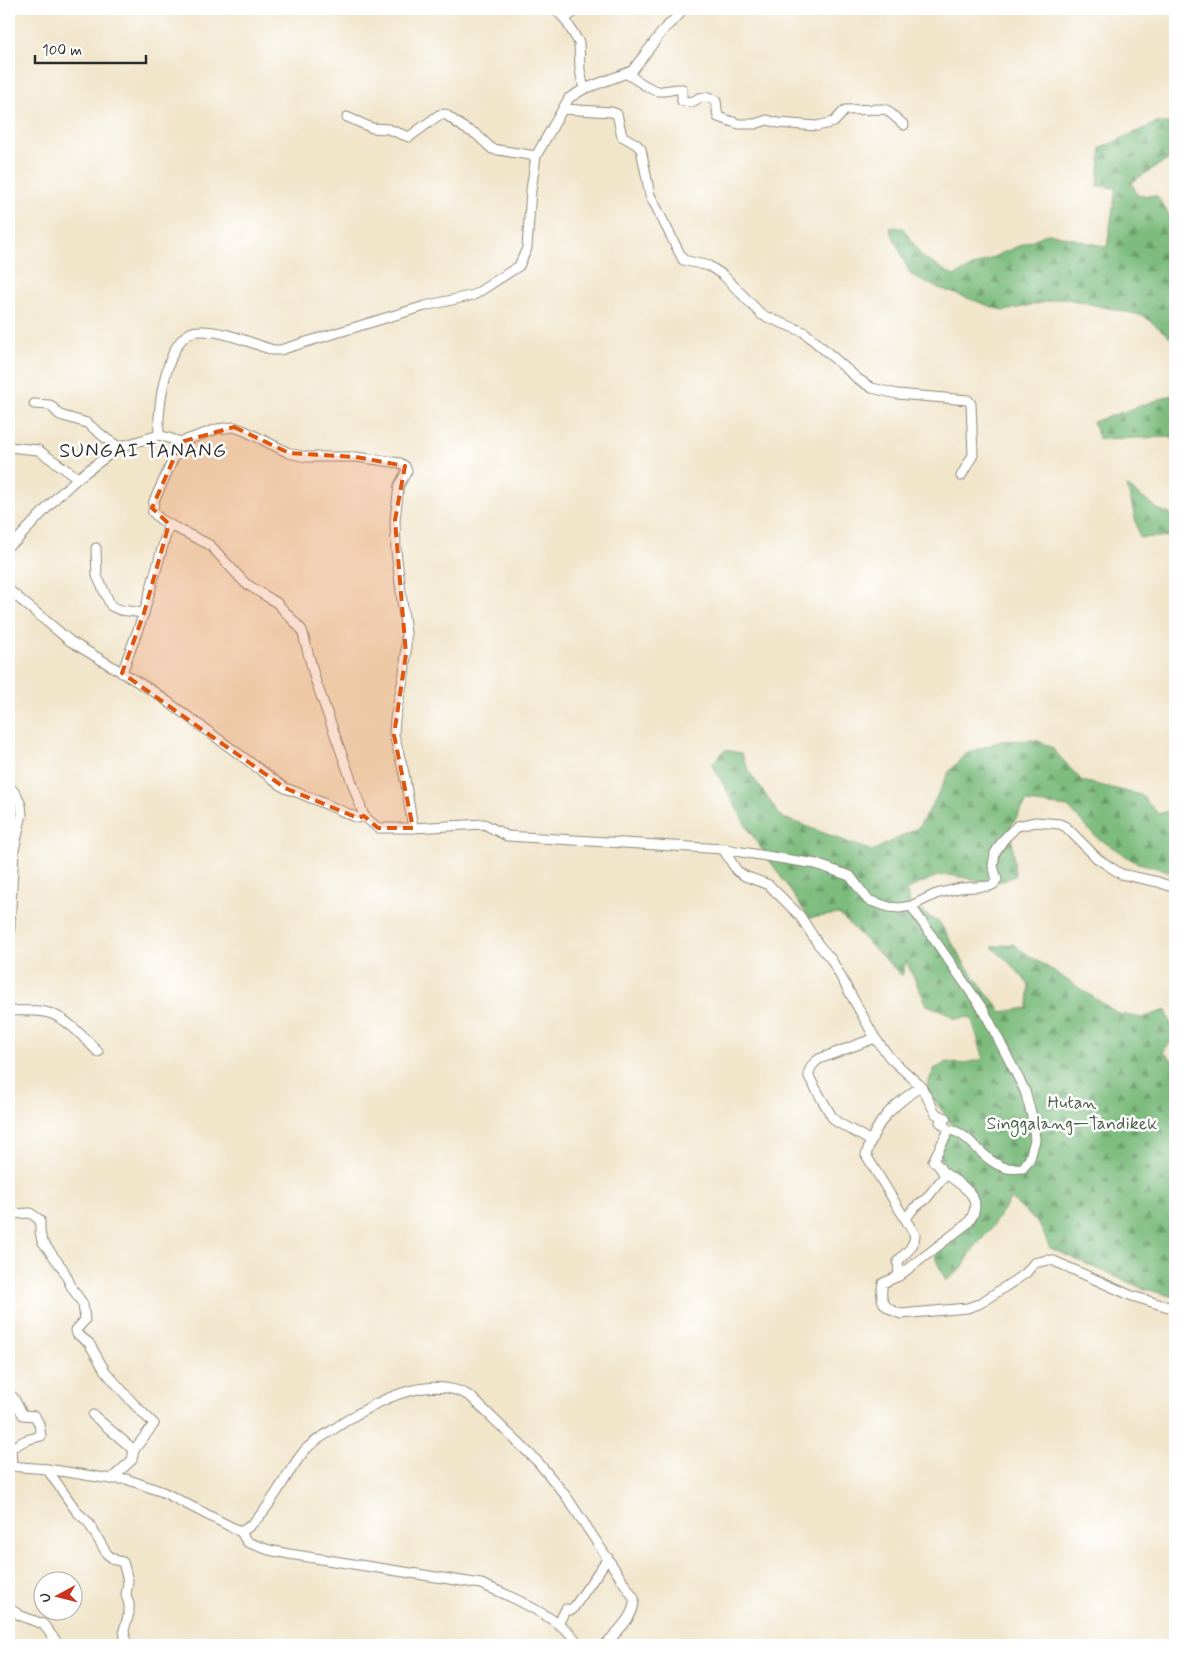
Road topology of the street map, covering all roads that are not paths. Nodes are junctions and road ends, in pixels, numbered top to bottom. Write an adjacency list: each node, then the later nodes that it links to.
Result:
1 (555, 9): 4 (street)
2 (578, 9): 4 (street)
3 (679, 9): 5 (street)
4 (565, 18): 6 (street)
5 (627, 74): 6 (street); 9 (street)
6 (584, 89): 7 (street)
7 (563, 109): 10 (street); 16 (street)
8 (347, 117): 10 (street)
9 (904, 125)
10 (536, 156): 12 (street)
11 (34, 404): 14 (street)
12 (159, 435): 13 (street); 14 (street)
13 (181, 442): 18 (street); 26 (street)
14 (119, 446): 17 (street)
15 (9, 447): 17 (street)
16 (961, 476)
17 (78, 478): 19 (street)
18 (169, 524): 22 (street); 25 (street)
19 (9, 545)
20 (96, 548): 22 (street)
21 (9, 590): 23 (street)
22 (144, 613): 23 (street)
23 (122, 673): 25 (street)
24 (9, 786): 30 (street)
25 (364, 816): 26 (street)
26 (413, 828): 27 (street)
27 (723, 849): 29 (street); 32 (street)
28 (1175, 888): 29 (street)
29 (911, 906): 35 (street)
30 (9, 943)
31 (9, 1011): 33 (street)
32 (875, 1038): 34 (street); 36 (street)
33 (98, 1052)
34 (921, 1086): 35 (street); 36 (street)
35 (949, 1130): 37 (street)
36 (872, 1142): 39 (street)
37 (946, 1174): 39 (street); 40 (street)
38 (9, 1208): 44 (street)
39 (906, 1218): 40 (street)
40 (899, 1276): 41 (street)
41 (1175, 1309)
42 (13, 1397): 45 (street)
43 (93, 1415): 44 (street)
44 (134, 1450): 47 (street)
45 (10, 1466): 46 (street)
46 (47, 1469): 47 (street); 53 (street)
47 (111, 1479): 48 (street)
48 (241, 1532): 49 (street); 51 (street)
49 (608, 1558): 51 (street); 55 (street)
50 (9, 1608): 52 (street)
51 (558, 1624): 54 (street)
52 (59, 1645)
53 (126, 1645)
54 (579, 1645)
55 (605, 1645)

